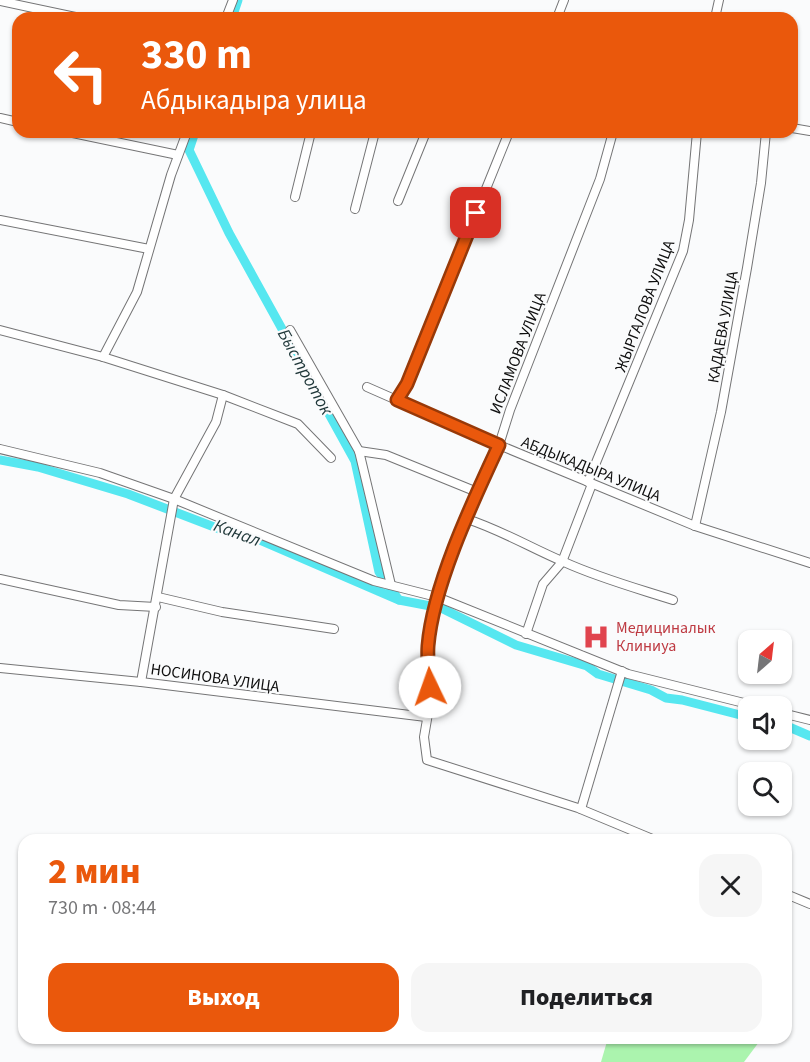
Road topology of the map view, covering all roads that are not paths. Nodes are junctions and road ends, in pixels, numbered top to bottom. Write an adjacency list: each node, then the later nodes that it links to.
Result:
1 (0, 1): 2 (street)
2 (52, 12)
3 (97, 138): 12 (street)
4 (185, 138): 12 (street)
5 (310, 138): 13 (street)
6 (373, 138): 15 (street)
7 (424, 138): 14 (street)
8 (506, 138): 23 (street)
9 (611, 138): 24 (street, ИСЛАМОВА УЛИЦА)
10 (696, 138): 28 (street, ЖЫРГАЛОВА УЛИЦА)
11 (765, 138): 32 (street, КАДАЕВА УЛИЦА)
12 (178, 155): 17 (street)
13 (295, 197)
14 (398, 201)
15 (355, 208)
16 (0, 220): 17 (street)
17 (149, 249): 20 (street)
18 (0, 330): 20 (street)
19 (290, 330): 26 (street)
20 (103, 357): 22 (street)
21 (367, 387): 23 (street, АБДЫКАДЫРА УЛИЦА)
22 (223, 395): 27 (street); 30 (street)
23 (397, 400): 24 (street, АБДЫКАДЫРА УЛИЦА)
24 (499, 445): 28 (street, АБДЫКАДЫРА УЛИЦА); 29 (street, ИСЛАМОВА УЛИЦА)
25 (0, 449): 30 (street)
26 (359, 451): 29 (street); 36 (street)
27 (331, 458)
28 (590, 483): 32 (street, АБДЫКАДЫРА УЛИЦА); 33 (street, ЖЫРГАЛОВА УЛИЦА)
29 (477, 492): 31 (street, ИСЛАМОВА УЛИЦА)
30 (174, 499): 36 (street); 37 (street)
31 (467, 519): 33 (street); 38 (street, ИСЛАМОВА УЛИЦА)
32 (695, 526): 34 (street, АБДЫКАДЫРА УЛИЦА)
33 (562, 562): 39 (street); 42 (street, ЖЫРГАЛОВА УЛИЦА)
34 (810, 563)
35 (0, 579): 40 (street)
36 (392, 585): 38 (street)
37 (158, 597): 40 (street); 41 (street)
38 (437, 597): 42 (street); 48 (street, ИСЛАМОВА УЛИЦА)
39 (673, 600)
40 (156, 607): 45 (street)
41 (334, 629)
42 (526, 634): 44 (street)
43 (0, 668): 45 (street, НОСИНОВА УЛИЦА)
44 (622, 671): 46 (street); 50 (street)
45 (141, 682): 48 (street, НОСИНОВА УЛИЦА)
46 (738, 701)
47 (792, 716): 49 (street)
48 (426, 717): 50 (street, ИСЛАМОВА УЛИЦА)
49 (810, 720)
50 (581, 809): 51 (street)
51 (641, 834)
52 (792, 896): 53 (street)
53 (810, 904)

